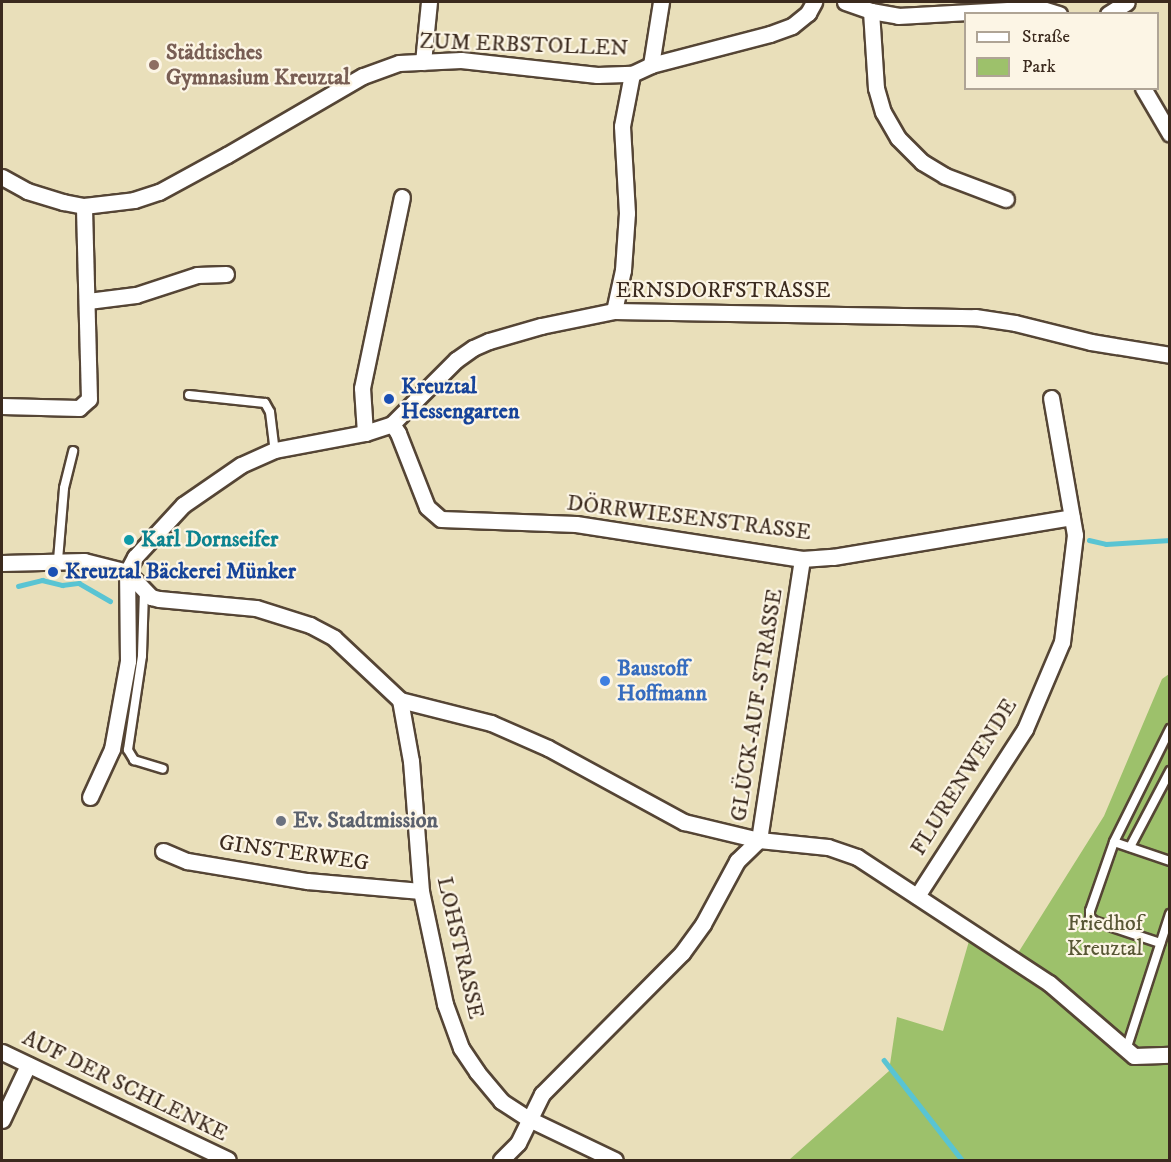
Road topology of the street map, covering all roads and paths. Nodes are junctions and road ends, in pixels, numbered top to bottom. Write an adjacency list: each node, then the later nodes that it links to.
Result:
1 (429, 2): 11 (street)
2 (661, 2): 12 (street)
3 (814, 2): 12 (street, ZUM ERBSTOLLEN)
4 (844, 2): 6 (street)
5 (1128, 2): 10 (street)
6 (871, 11): 7 (street); 18 (street)
7 (964, 12)
8 (968, 12): 9 (street)
9 (1052, 12)
10 (1111, 12)
11 (423, 62): 13 (street, ZUM ERBSTOLLEN); 19 (street, ZUM ERBSTOLLEN)
12 (651, 65): 13 (street, ZUM ERBSTOLLEN)
13 (633, 74): 22 (street)
14 (1144, 90): 15 (street)
15 (1170, 134)
16 (2, 177): 19 (street, ZUM ERBSTOLLEN)
17 (402, 197): 28 (street)
18 (1006, 200)
19 (84, 206): 21 (street)
20 (226, 274): 21 (street)
21 (88, 302): 26 (street)
22 (614, 310): 23 (street, ERNSDORFSTRASSE); 27 (street, ERNSDORFSTRASSE)
23 (1170, 355)
24 (189, 395): 29 (lane)
25 (1051, 398): 31 (street, FLURENWENDE)
26 (2, 406)
27 (392, 424): 28 (street, ERNSDORFSTRASSE); 32 (street, DÖRRWIESENSTRASSE)
28 (365, 433): 29 (street, ERNSDORFSTRASSE)
29 (275, 450): 35 (street, ERNSDORFSTRASSE)
30 (73, 452): 33 (lane)
31 (1072, 517): 32 (street, DÖRRWIESENSTRASSE); 48 (street, FLURENWENDE)
32 (802, 559): 42 (street, GLÜCK-AUF-STRASSE)
33 (58, 560): 34 (street); 35 (street)
34 (2, 563)
35 (127, 572): 36 (street); 41 (street)
36 (144, 591): 37 (street); 39 (lane)
37 (400, 700): 42 (street); 47 (street, LOHSTRASSE)
38 (1170, 729): 43 (lane)
39 (163, 769)
40 (1170, 771): 44 (lane)
41 (90, 797)
42 (759, 840): 48 (street); 55 (street, GLÜCK-AUF-STRASSE)
43 (1114, 842): 44 (lane); 50 (lane)
44 (1130, 847): 46 (lane)
45 (163, 851): 47 (street, GINSTERWEG)
46 (1170, 861)
47 (421, 891): 55 (street, LOHSTRASSE)
48 (917, 896): 51 (street)
49 (1170, 914): 50 (lane)
50 (1164, 939): 51 (lane)
51 (1126, 1050): 53 (street)
52 (2, 1052): 54 (street, AUF DER SCHLENKE)
53 (1170, 1055)
54 (28, 1065): 56 (street); 57 (street, AUF DER SCHLENKE)
55 (529, 1119): 58 (street, GLÜCK-AUF-STRASSE); 59 (street, LOHSTRASSE)
56 (2, 1120)
57 (228, 1161)
58 (501, 1161)
59 (615, 1161)

